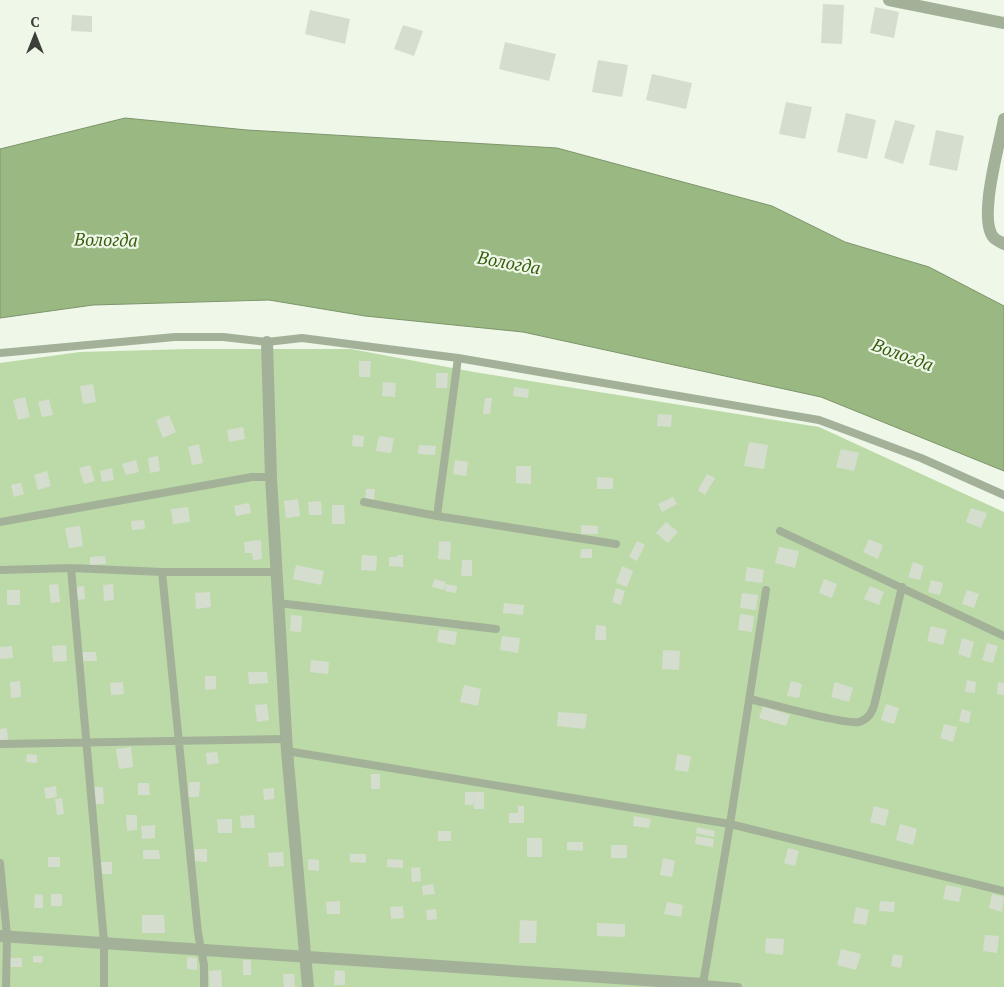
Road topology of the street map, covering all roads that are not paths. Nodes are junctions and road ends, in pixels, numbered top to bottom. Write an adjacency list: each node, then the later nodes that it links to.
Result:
1 (889, 0): 2 (street)
2 (1004, 23)
3 (1004, 119): 4 (street)
4 (1004, 244)
5 (267, 342): 6 (lane); 7 (lane); 8 (street)
6 (0, 353)
7 (458, 358): 9 (lane); 11 (lane)
8 (272, 477): 12 (lane); 18 (street)
9 (1004, 495)
10 (364, 502): 11 (lane)
11 (437, 516): 14 (lane)
12 (0, 522)
13 (780, 531): 19 (lane)
14 (616, 544)
15 (71, 568): 16 (lane); 17 (lane); 27 (lane)
16 (0, 570)
17 (162, 572): 18 (lane); 25 (lane)
18 (276, 572): 21 (street)
19 (902, 587): 23 (lane); 24 (lane)
20 (766, 590): 24 (lane)
21 (278, 603): 22 (lane); 28 (street)
22 (496, 629)
23 (1004, 636)
24 (750, 699): 29 (lane)
25 (180, 739): 27 (lane); 28 (lane); 34 (lane)
26 (0, 744): 27 (lane)
27 (85, 744): 33 (lane)
28 (287, 745): 29 (lane); 35 (street)
29 (730, 824): 31 (lane); 36 (lane)
30 (0, 864): 32 (lane)
31 (1004, 891)
32 (4, 936): 33 (street); 37 (lane)
33 (104, 942): 34 (street); 38 (lane)
34 (201, 948): 35 (street); 39 (lane)
35 (306, 955): 36 (street); 40 (street)
36 (702, 984): 41 (lane)
37 (6, 987)
38 (104, 987)
39 (204, 987)
40 (308, 987)
41 (738, 987)

